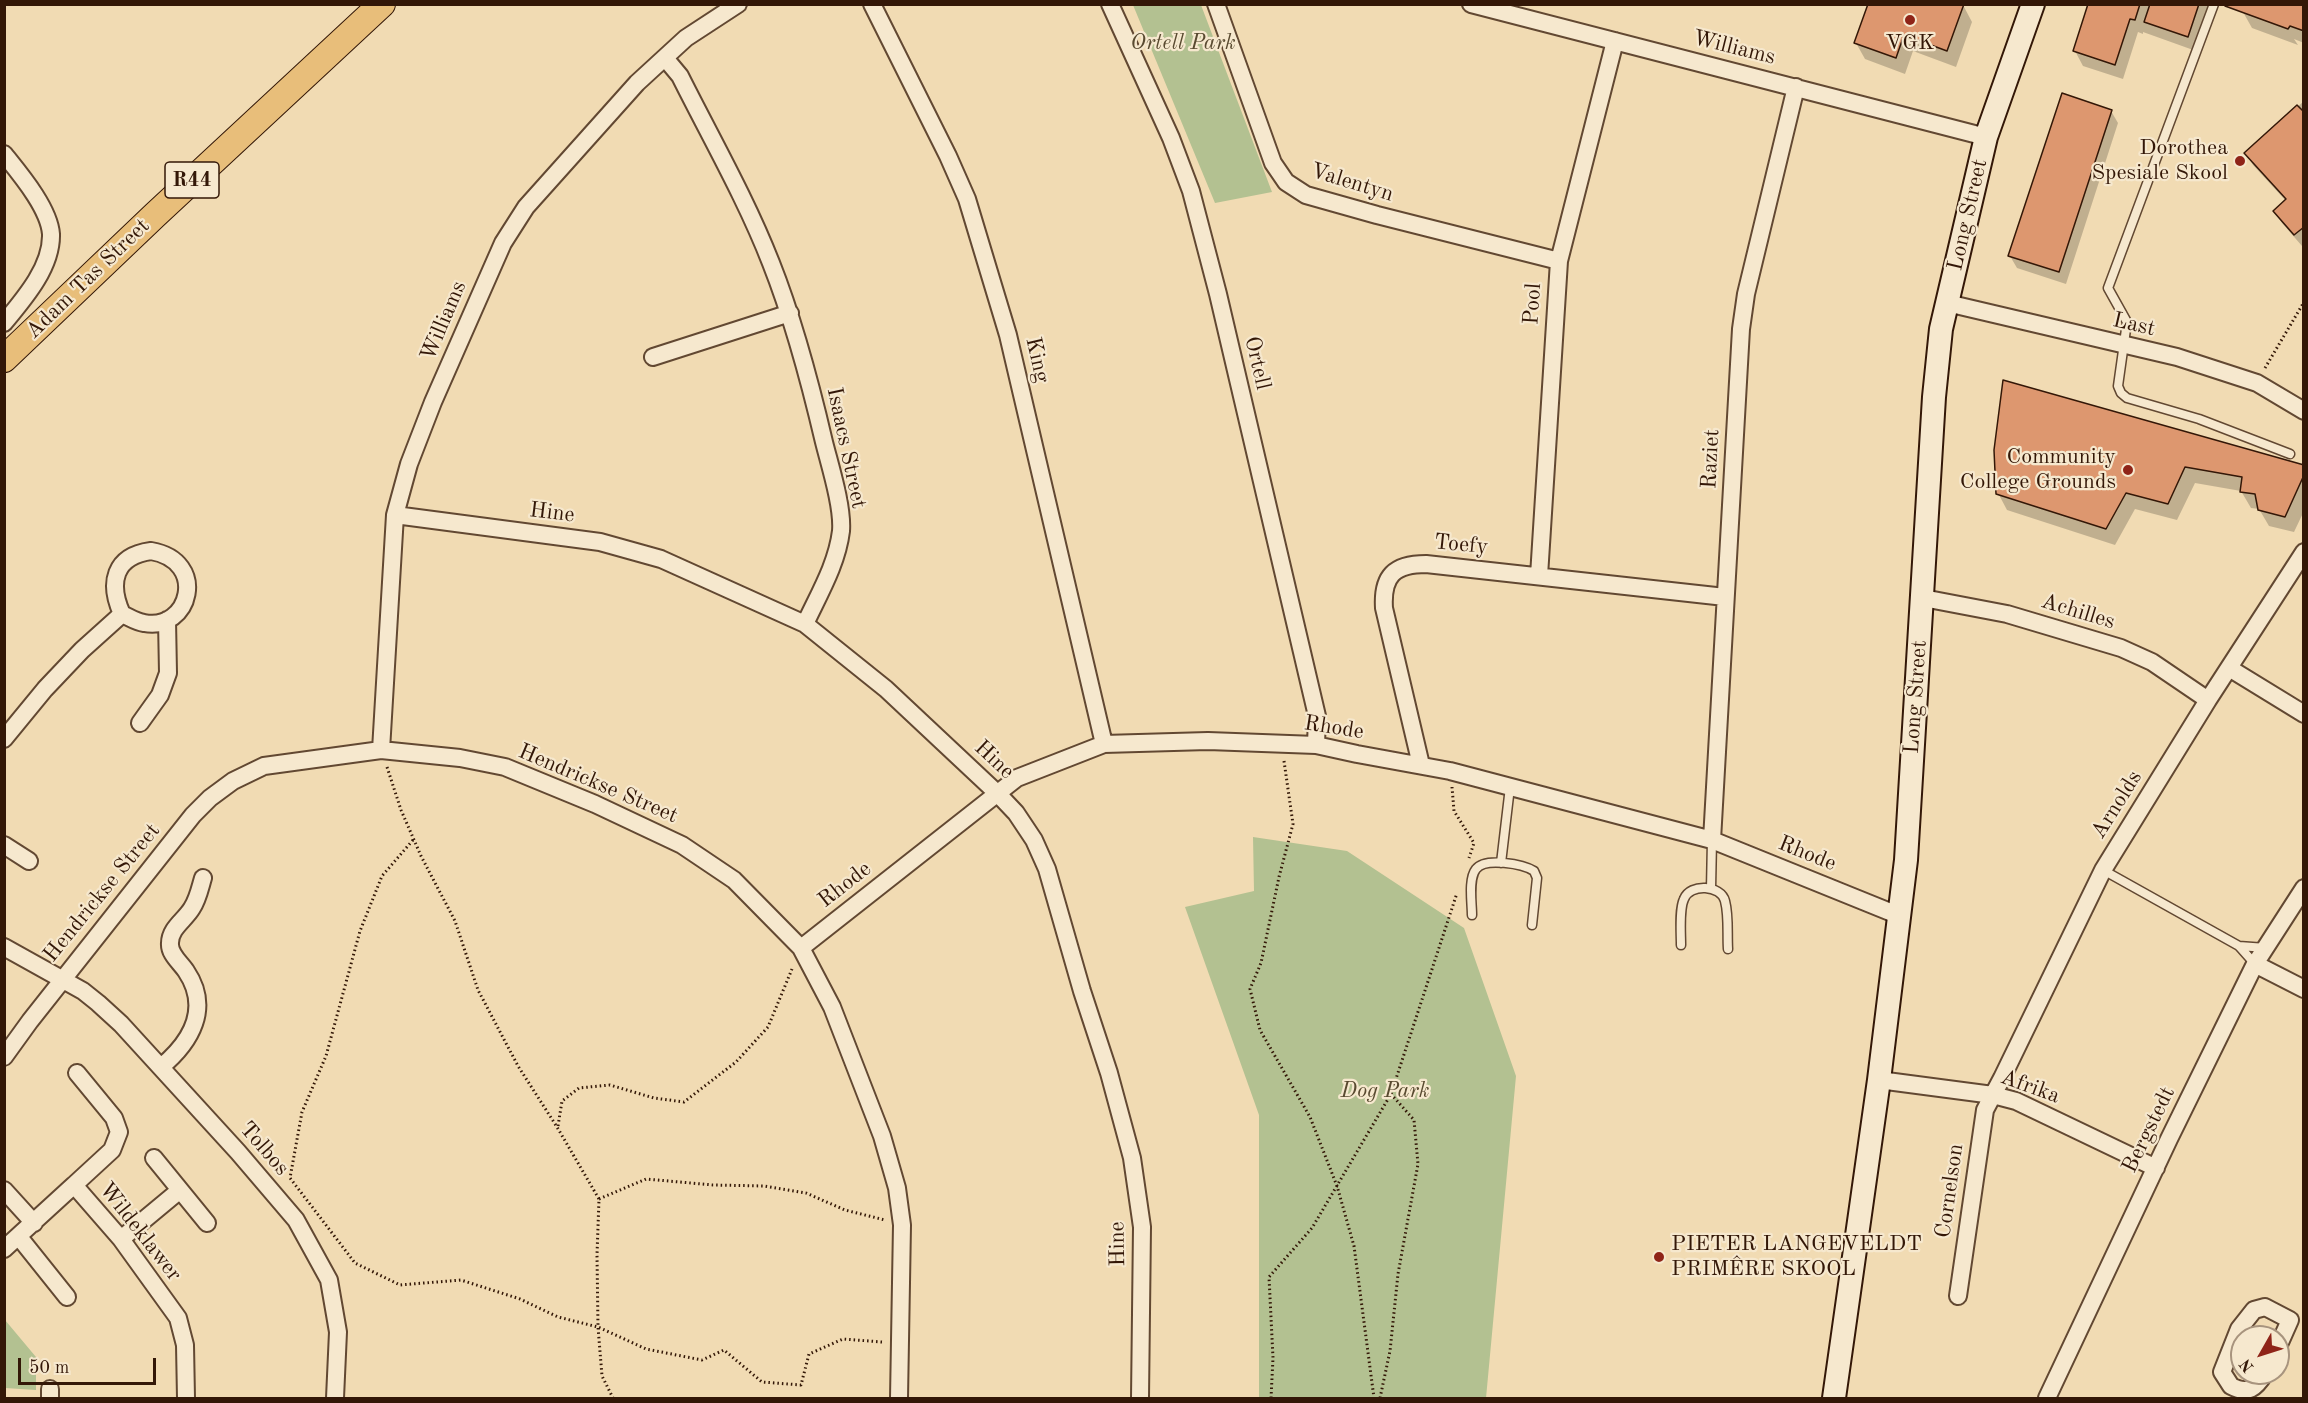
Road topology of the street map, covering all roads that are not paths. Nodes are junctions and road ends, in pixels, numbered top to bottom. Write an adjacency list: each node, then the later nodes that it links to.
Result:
1 (382, 4): 20 (main road, Adam Tas Street / R44)
2 (738, 4): 10 (street, Williams)
3 (872, 4): 36 (street, King)
4 (1110, 4): 37 (street, Ortell)
5 (1216, 4): 14 (street, Valentyn)
6 (1471, 4): 9 (street, Williams)
7 (2033, 4): 12 (street, Long Street)
8 (2214, 4): 18 (lane)
9 (1615, 41): 11 (street, Williams); 14 (street, Pool)
10 (664, 58): 16 (street, Isaacs Street); 23 (street, Williams)
11 (1796, 87): 12 (street, Williams); 26 (street, Raziet)
12 (1986, 137): 15 (street, Long Street)
13 (4, 154): 17 (street)
14 (1559, 261): 25 (street, Pool)
15 (1947, 303): 18 (street, Last); 27 (street, Long Street)
16 (790, 313): 19 (street); 30 (street, Isaacs Street)
17 (4, 323)
18 (2122, 346): 21 (street, Last); 22 (lane)
19 (653, 357)
20 (4, 359)
21 (2304, 411)
22 (2290, 454)
23 (395, 515): 30 (street, Hine); 38 (street, Williams)
24 (2304, 552): 31 (street, Arnolds)
25 (1539, 576): 26 (street, Toefy); 39 (street, Toefy)
26 (1725, 597): 42 (street, Raziet)
27 (1923, 598): 32 (street, Achilles); 51 (street, Long Street)
28 (123, 614): 29 (street); 29 (street); 35 (street)
29 (167, 620): 34 (street)
30 (805, 624): 41 (street, Hine)
31 (2229, 668): 32 (street, Arnolds); 33 (street)
32 (2208, 700): 46 (street, Arnolds)
33 (2304, 714)
34 (140, 723)
35 (4, 738)
36 (1104, 744): 37 (street, Rhode); 41 (street, Rhode)
37 (1316, 745): 39 (street, Rhode)
38 (381, 750): 56 (street, Hendrickse Street); 60 (street, Hendrickse Street)
39 (1421, 765): 40 (street, Rhode)
40 (1510, 787): 42 (street, Rhode); 45 (lane)
41 (998, 794): 56 (street, Rhode); 86 (street, Hine)
42 (1712, 840): 49 (lane); 51 (street, Rhode)
43 (4, 844): 44 (street)
44 (29, 861)
45 (1501, 863): 50 (lane); 52 (lane)
46 (2103, 870): 54 (lane); 66 (street, Arnolds)
47 (203, 878): 63 (street)
48 (2304, 888): 58 (street, Bergstedt)
49 (1711, 889): 53 (lane); 57 (lane)
50 (1472, 915)
51 (1900, 916): 65 (street, Long Street)
52 (1532, 925)
53 (1681, 945)
54 (2239, 946): 58 (lane); 59 (lane)
55 (4, 947): 60 (street, Tolbos)
56 (801, 948): 85 (street, Hendrickse Street)
57 (1728, 948)
58 (2266, 948): 59 (street, Bergstedt)
59 (2255, 964): 61 (street); 68 (street, Bergstedt)
60 (62, 980): 62 (street, Hendrickse Street); 63 (street, Tolbos)
61 (2304, 989)
62 (4, 1057)
63 (161, 1067): 84 (street, Tolbos)
64 (77, 1073): 69 (street)
65 (1879, 1080): 66 (street, Afrika); 87 (street, Long Street)
66 (1993, 1095): 68 (street, Afrika); 77 (street, Cornelson)
67 (154, 1158): 71 (street)
68 (2156, 1168): 88 (street, Bergstedt)
69 (74, 1185): 73 (street, Wildeklawer); 75 (street, Wildeklawer)
70 (4, 1190): 73 (street)
71 (180, 1190): 72 (street); 75 (street)
72 (207, 1222)
73 (34, 1223): 74 (street, Wildeklawer)
74 (19, 1237): 76 (street, Wildeklawer); 78 (street)
75 (121, 1239): 83 (street, Wildeklawer)
76 (4, 1249)
77 (1958, 1296)
78 (67, 1297)
79 (2297, 1322): 80 (street)
80 (2242, 1325)
81 (2230, 1352): 82 (street)
82 (2258, 1385)
83 (186, 1398)
84 (335, 1398)
85 (899, 1398)
86 (1140, 1398)
87 (1837, 1398)
88 (2047, 1398)

